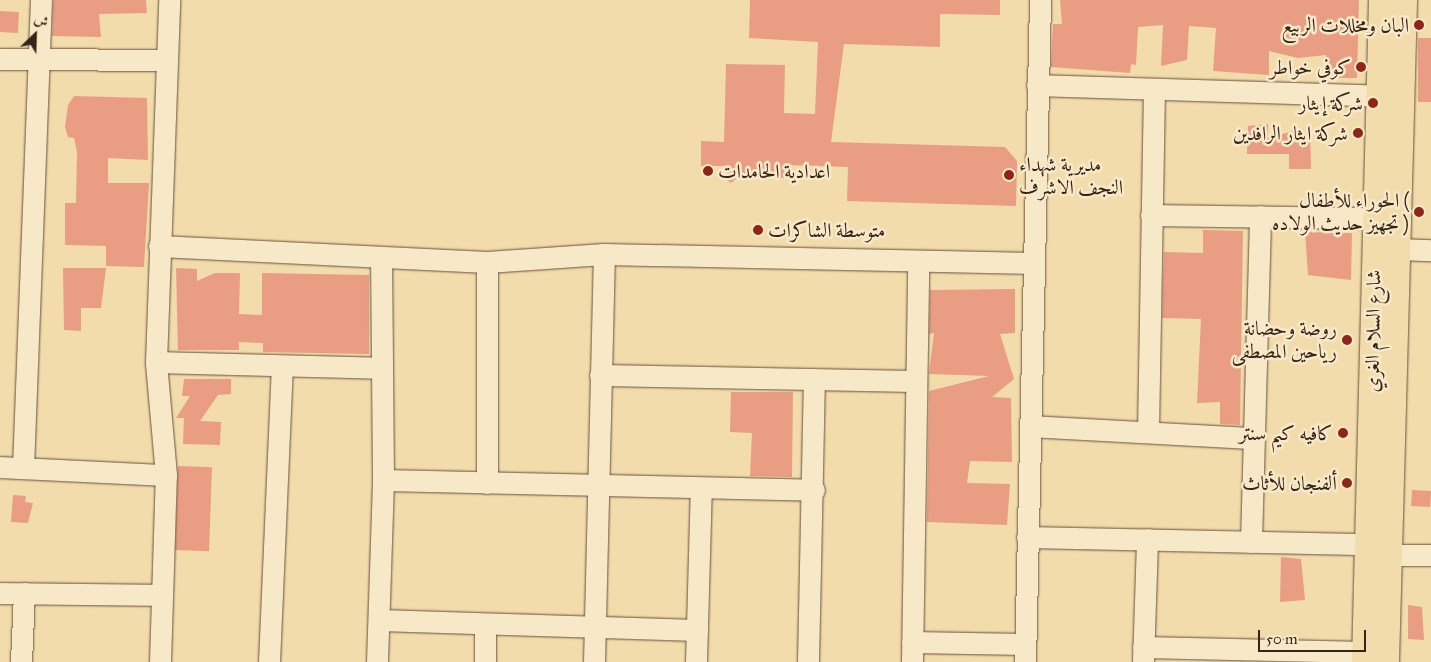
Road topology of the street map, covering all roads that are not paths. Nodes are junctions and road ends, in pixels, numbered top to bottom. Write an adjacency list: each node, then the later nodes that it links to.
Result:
1 (41, 0): 6 (street)
2 (170, 0): 8 (street)
3 (1040, 0): 9 (street)
4 (1382, 0): 11 (main road, شارع السلام الغري)
5 (1404, 0): 16 (main road, شارع السلام الغري)
6 (41, 58): 7 (street); 8 (street); 33 (street)
7 (0, 59)
8 (167, 60): 15 (street)
9 (1037, 85): 10 (street); 22 (street)
10 (1154, 89): 11 (street); 12 (street)
11 (1379, 96): 14 (main road, شارع السلام الغري)
12 (1151, 215): 13 (street); 30 (street)
13 (1260, 216): 14 (street); 31 (street)
14 (1376, 218): 43 (main road, شارع السلام الغري)
15 (159, 246): 19 (street); 23 (street)
16 (1396, 249): 17 (street); 43 (main road, شارع السلام الغري)
17 (1431, 250)
18 (604, 254): 20 (street); 21 (street); 26 (street)
19 (381, 258): 21 (street); 25 (street)
20 (918, 261): 22 (street); 28 (street)
21 (487, 262): 36 (street)
22 (1033, 263): 29 (street)
23 (156, 362): 24 (street); 34 (street)
24 (282, 366): 25 (street); 58 (street)
25 (378, 368): 35 (street)
26 (600, 375): 27 (street); 37 (street)
27 (814, 379): 28 (street); 39 (street)
28 (916, 381): 52 (street)
29 (1030, 426): 30 (street); 40 (street)
30 (1148, 432): 31 (street)
31 (1254, 438): 42 (street)
32 (0, 468): 33 (street)
33 (23, 468): 34 (street)
34 (166, 475): 47 (street)
35 (383, 480): 36 (street); 48 (street)
36 (487, 483): 37 (street)
37 (597, 486): 38 (street); 50 (street)
38 (700, 488): 39 (street); 51 (street)
39 (814, 490): 63 (street)
40 (1027, 537): 41 (street); 53 (street)
41 (1147, 539): 42 (street); 54 (street)
42 (1251, 542): 43 (street)
43 (1380, 550): 44 (street); 55 (main road, شارع السلام الغري)
44 (1431, 555)
45 (0, 593): 46 (street)
46 (24, 593): 47 (street); 56 (street)
47 (162, 595): 57 (street)
48 (379, 620): 49 (street); 59 (street)
49 (485, 624): 50 (street); 60 (street)
50 (594, 628): 51 (street); 61 (street)
51 (697, 630): 62 (street)
52 (912, 652): 53 (street)
53 (1025, 653)
54 (1143, 654): 55 (street)
55 (1372, 659)
56 (22, 662)
57 (160, 662)
58 (269, 662)
59 (377, 662)
60 (485, 662)
61 (594, 662)
62 (696, 662)
63 (808, 662)

